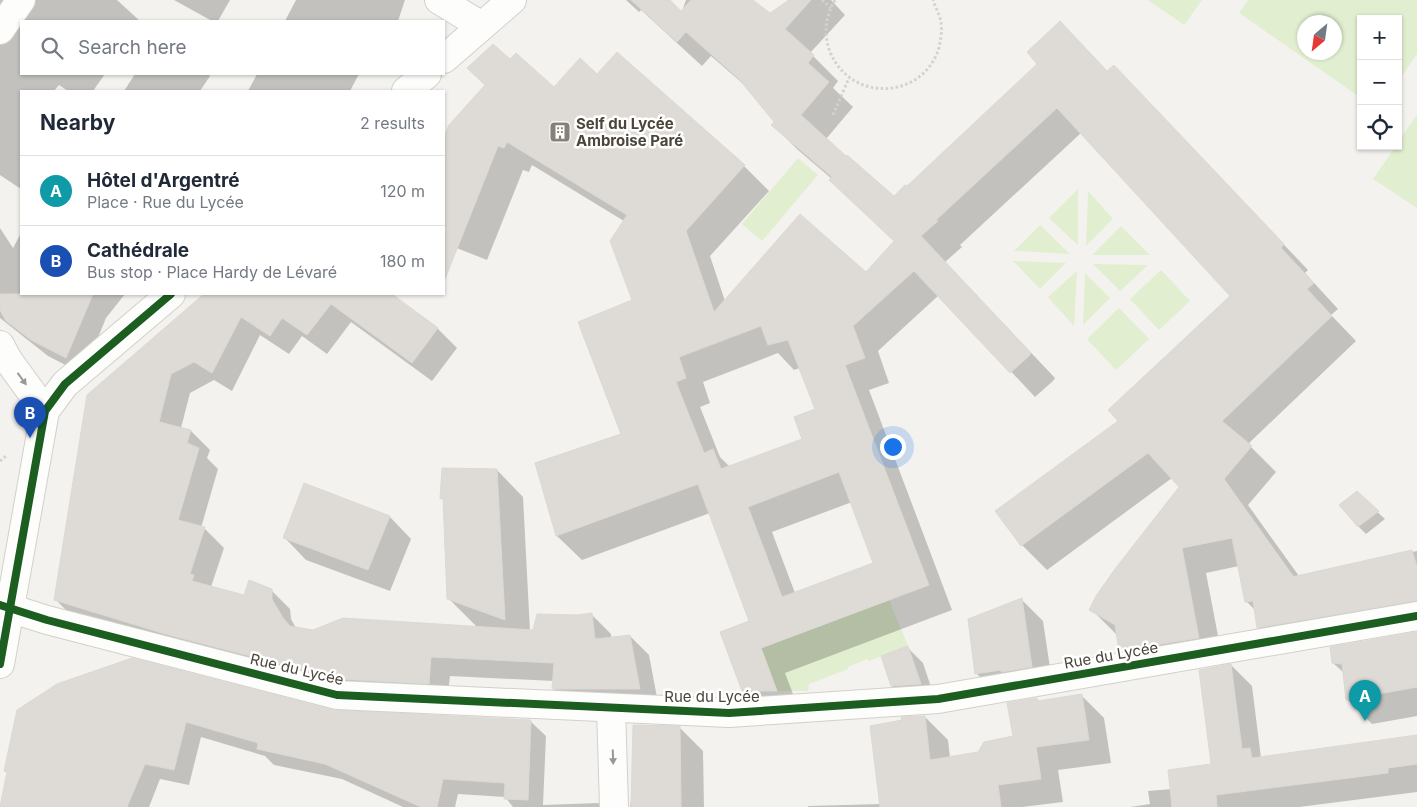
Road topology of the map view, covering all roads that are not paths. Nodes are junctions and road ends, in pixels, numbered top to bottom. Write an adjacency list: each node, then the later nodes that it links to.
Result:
1 (21, 0): 5 (street)
2 (439, 0): 4 (street)
3 (512, 0): 4 (street)
4 (482, 26): 6 (street)
5 (0, 30)
6 (445, 58)
7 (426, 75): 8 (street)
8 (407, 90)
9 (170, 295): 11 (street)
10 (0, 345): 11 (street, one-way to 11)
11 (45, 411): 12 (street)
12 (5, 607): 14 (street); 15 (street, Rue du Lycée)
13 (1417, 616): 15 (street, Rue du Lycée)
14 (0, 664)
15 (611, 708): 16 (street, one-way to 16)
16 (614, 807)

